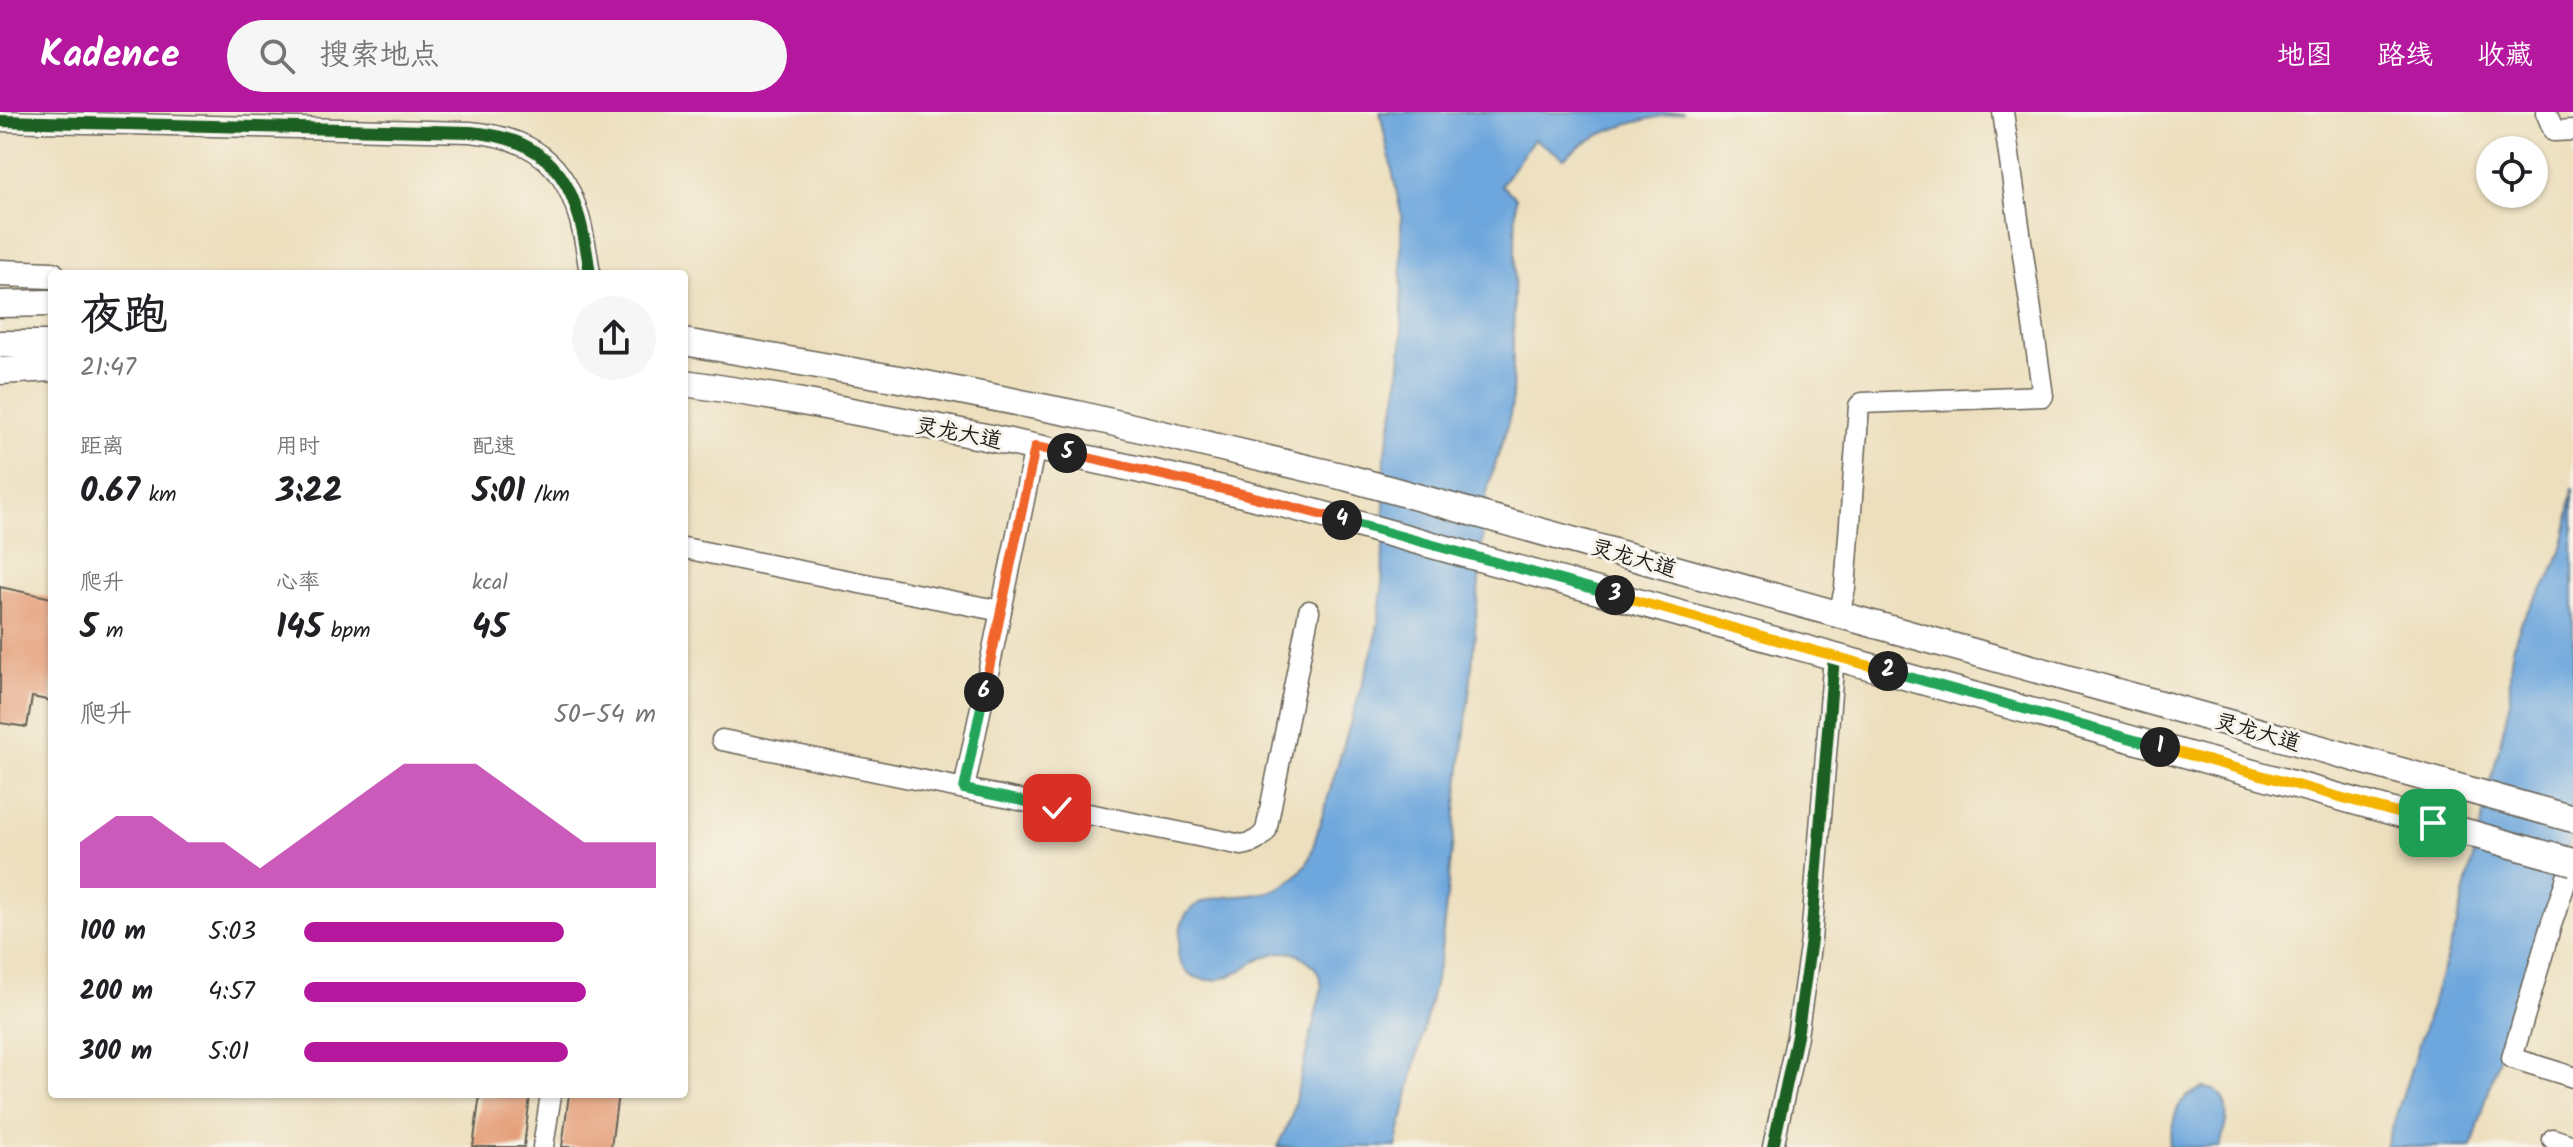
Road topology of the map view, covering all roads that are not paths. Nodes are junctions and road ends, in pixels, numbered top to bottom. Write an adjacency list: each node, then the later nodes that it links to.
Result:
1 (2003, 112): 20 (street)
2 (2546, 112): 4 (street)
3 (0, 121): 5 (street)
4 (2564, 131)
5 (589, 270)
6 (0, 273): 7 (main road)
7 (48, 275)
8 (48, 303): 9 (main road)
9 (0, 304)
10 (688, 343): 20 (main road, 灵龙大道)
11 (0, 344): 12 (main road)
12 (48, 344)
13 (48, 368): 14 (main road)
14 (0, 371)
15 (688, 384): 16 (main road, 灵龙大道)
16 (1035, 447): 18 (street); 21 (main road, 灵龙大道)
17 (688, 549): 18 (street)
18 (1001, 611): 23 (street)
19 (1309, 611): 23 (street)
20 (1839, 615): 24 (main road, 灵龙大道)
21 (1834, 656): 25 (main road, 灵龙大道, bridge); 31 (street)
22 (722, 740): 23 (street)
23 (964, 789)
24 (2573, 819)
25 (2573, 861): 26 (street)
26 (2573, 1077)
27 (550, 1098): 30 (street)
28 (2553, 1139): 29 (street)
29 (2573, 1146)
30 (543, 1147)
31 (1773, 1147)

